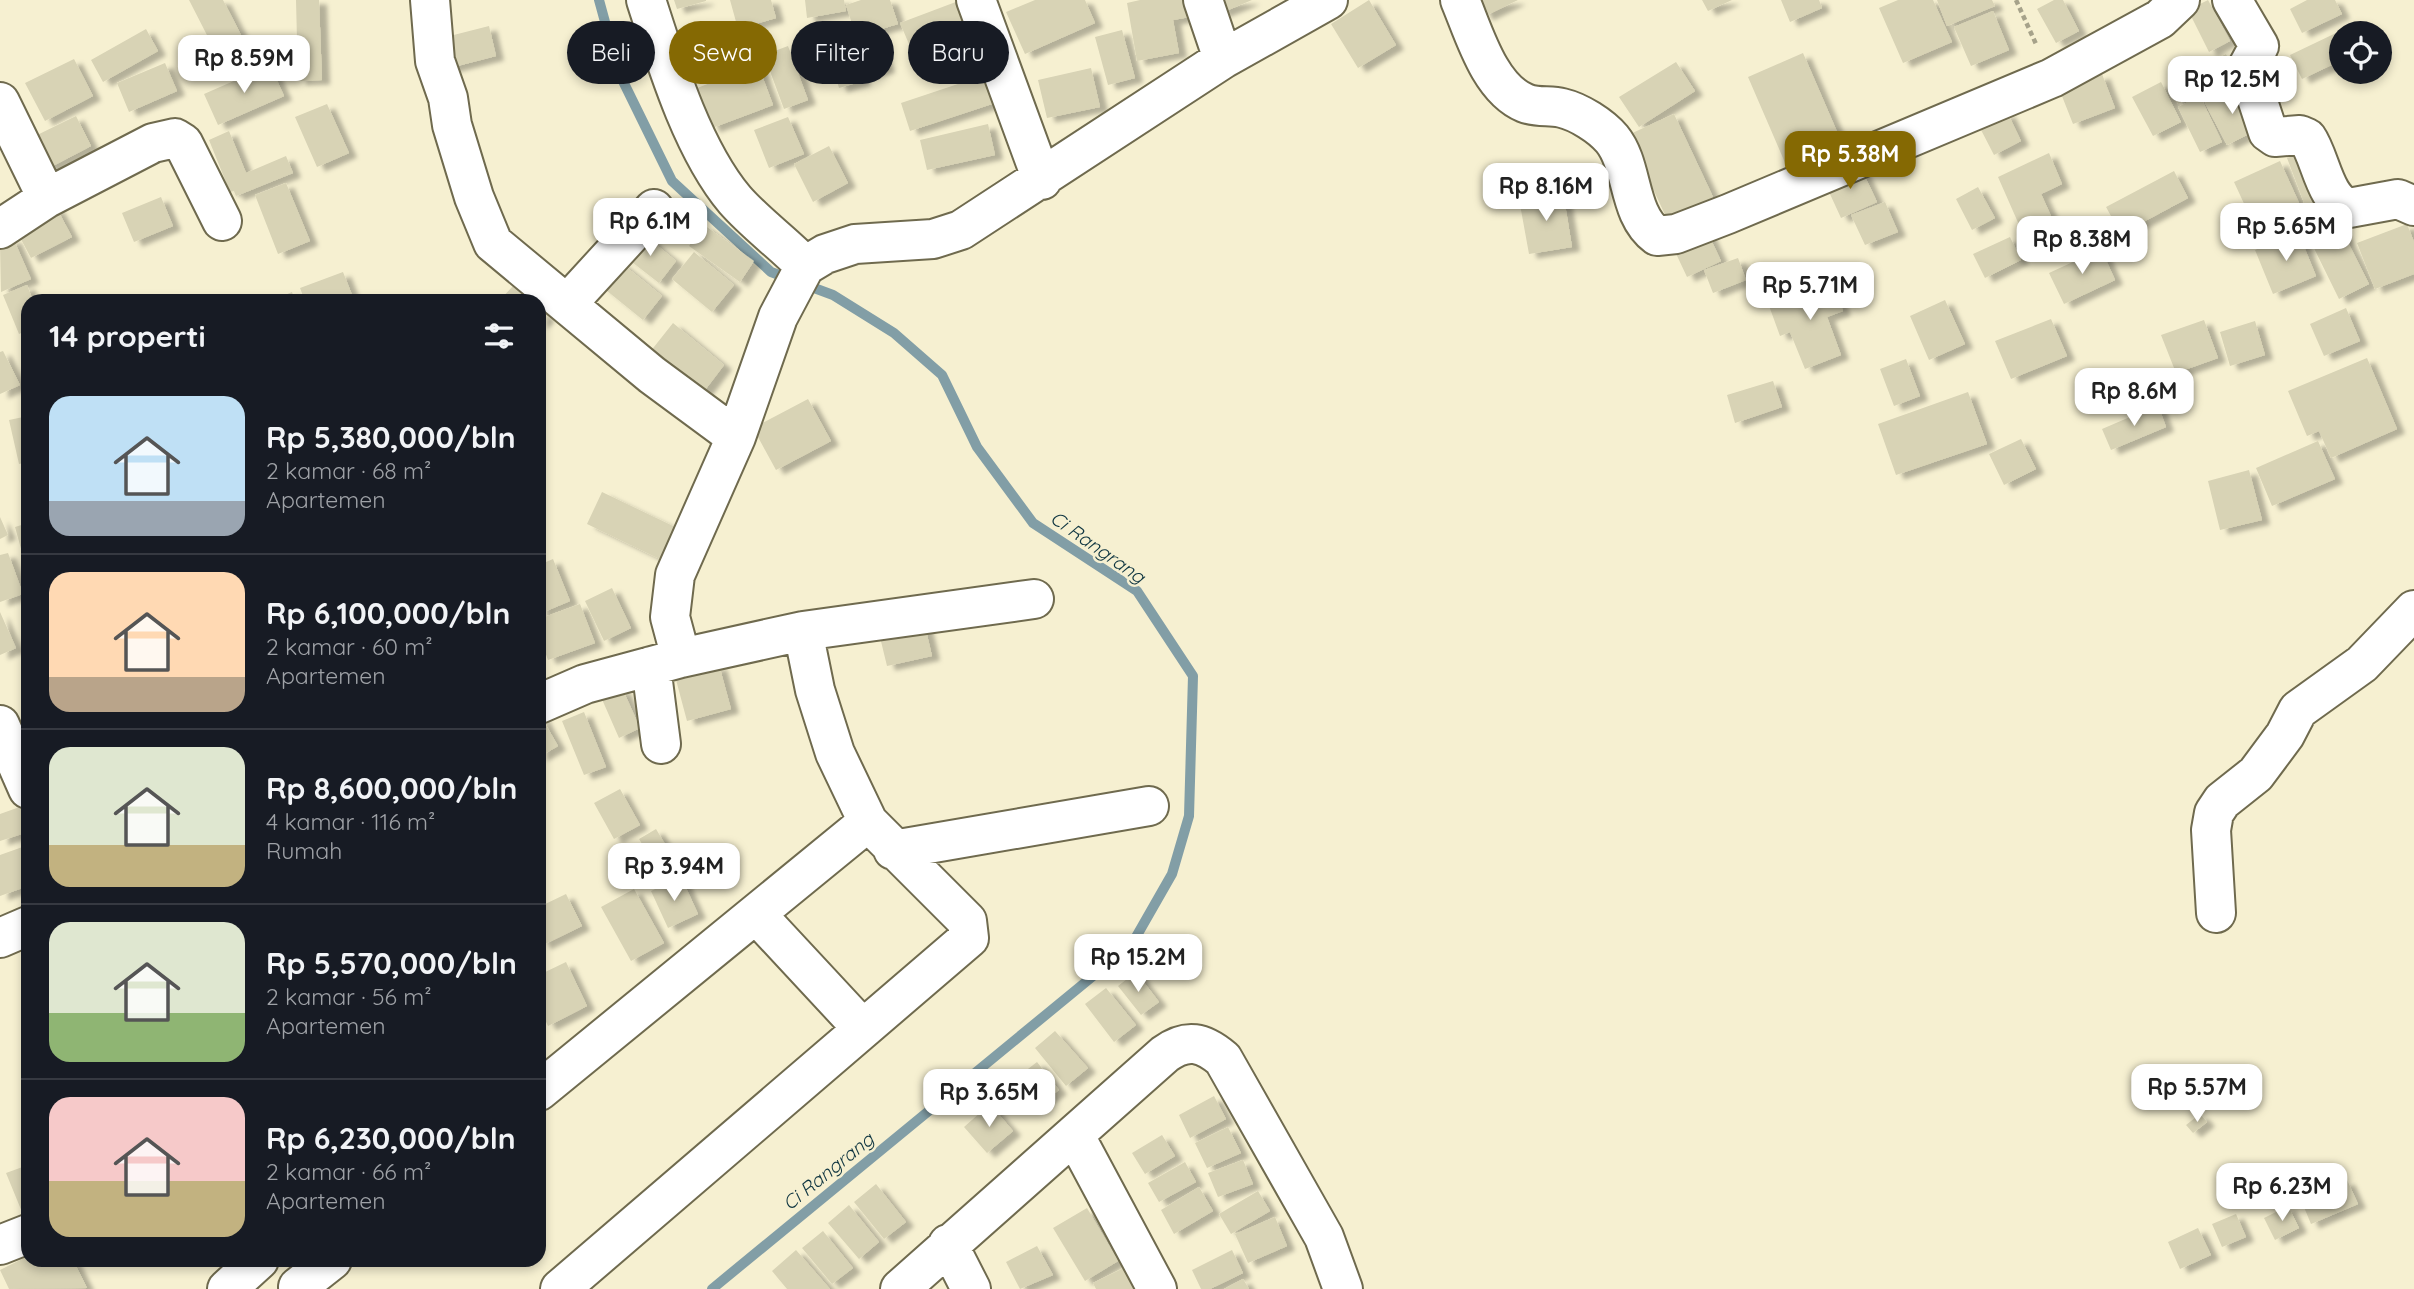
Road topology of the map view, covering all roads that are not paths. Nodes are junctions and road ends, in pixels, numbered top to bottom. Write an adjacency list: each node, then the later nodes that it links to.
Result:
1 (430, 0): 18 (street)
2 (646, 0): 17 (street)
3 (975, 0): 11 (street)
4 (1202, 0): 9 (street)
5 (1328, 0): 9 (street)
6 (1460, 0): 7 (street)
7 (2180, 0)
8 (2232, 0): 13 (street)
9 (1223, 59): 11 (street)
10 (0, 102): 12 (street)
11 (1042, 180): 17 (street)
12 (47, 198): 15 (street); 16 (street)
13 (2414, 206)
14 (654, 209): 18 (street)
15 (222, 221)
16 (0, 229)
17 (800, 273): 19 (street)
18 (568, 304): 19 (street)
19 (736, 437): 23 (street)
20 (1034, 598): 22 (street)
21 (2414, 610): 30 (street)
22 (803, 631): 23 (street); 29 (street)
23 (666, 662): 24 (street); 26 (street)
24 (546, 701)
25 (0, 725): 27 (street)
26 (661, 744)
27 (21, 773)
28 (1149, 806): 29 (street)
29 (880, 836): 31 (street); 34 (street)
30 (2216, 913)
31 (756, 914): 34 (street); 35 (street)
32 (21, 929): 33 (street)
33 (0, 938)
34 (862, 1028): 45 (street)
35 (546, 1085)
36 (1075, 1136): 38 (street); 48 (street); 49 (street)
37 (21, 1237): 39 (street)
38 (948, 1244): 46 (street); 47 (street)
39 (0, 1245)
40 (251, 1267): 44 (street)
41 (278, 1267): 43 (street)
42 (324, 1267): 43 (street)
43 (299, 1288)
44 (227, 1289)
45 (560, 1289)
46 (900, 1289)
47 (971, 1289)
48 (1157, 1289)
49 (1343, 1289)

